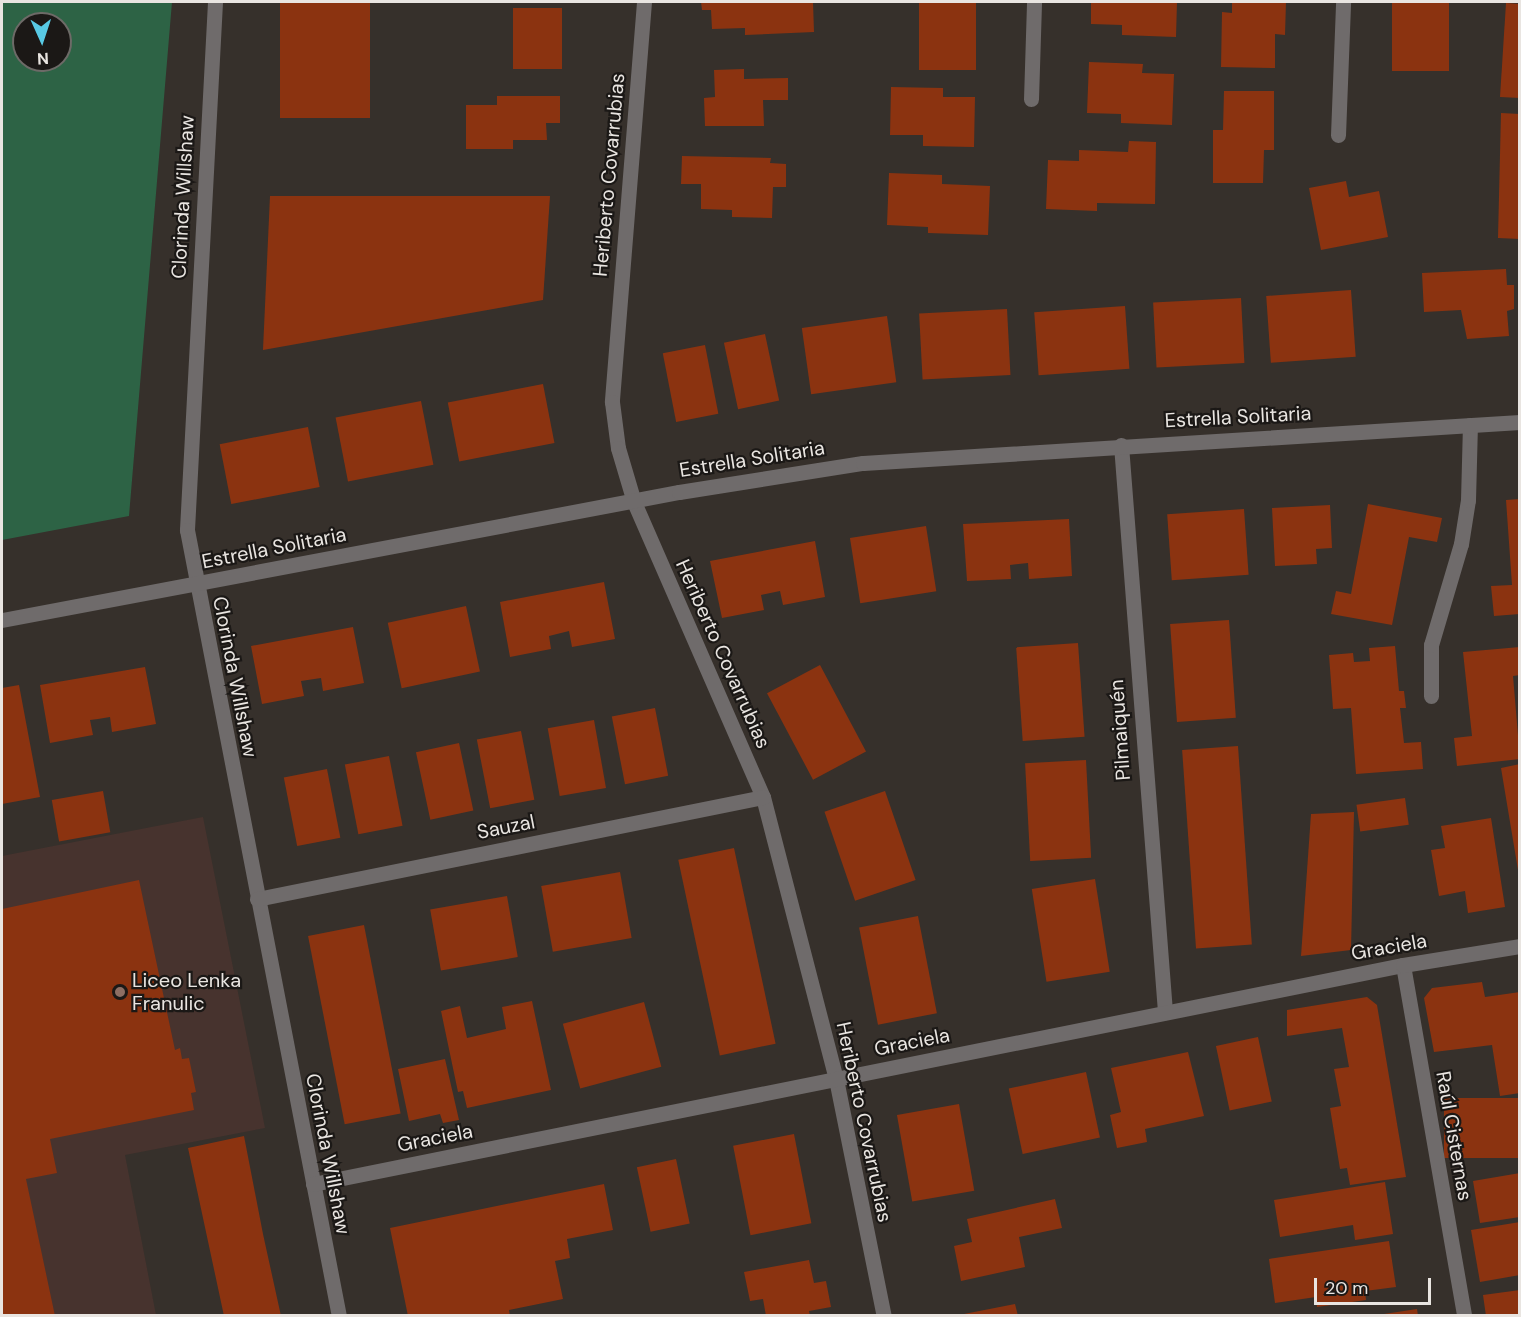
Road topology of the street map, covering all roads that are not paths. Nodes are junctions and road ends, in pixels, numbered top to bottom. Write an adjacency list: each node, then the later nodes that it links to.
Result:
1 (215, 2): 11 (street, Clorinda Willshaw)
2 (644, 2): 10 (street, Heriberto Covarrubias)
3 (1034, 2): 5 (street)
4 (1343, 2): 6 (street)
5 (1031, 99)
6 (1338, 135)
7 (1520, 422): 8 (street, Estrella Solitaria)
8 (1470, 425): 9 (street, Estrella Solitaria); 13 (street)
9 (1121, 445): 10 (street, Estrella Solitaria); 18 (street, Pilmaiquén)
10 (633, 502): 11 (street, Estrella Solitaria); 14 (street, Heriberto Covarrubias)
11 (195, 584): 12 (street, Estrella Solitaria); 15 (street, Clorinda Willshaw)
12 (2, 620)
13 (1431, 696)
14 (763, 797): 15 (street, Sauzal); 19 (street, Heriberto Covarrubias)
15 (257, 899): 20 (street, Clorinda Willshaw)
16 (1520, 946): 17 (street, Graciela)
17 (1403, 965): 18 (street, Graciela); 23 (street, Raúl Cisternas)
18 (1165, 1012): 19 (street, Graciela)
19 (836, 1079): 20 (street, Graciela); 22 (street, Heriberto Covarrubias)
20 (313, 1184): 21 (street, Clorinda Willshaw)
21 (339, 1316)
22 (884, 1316)
23 (1464, 1316)

